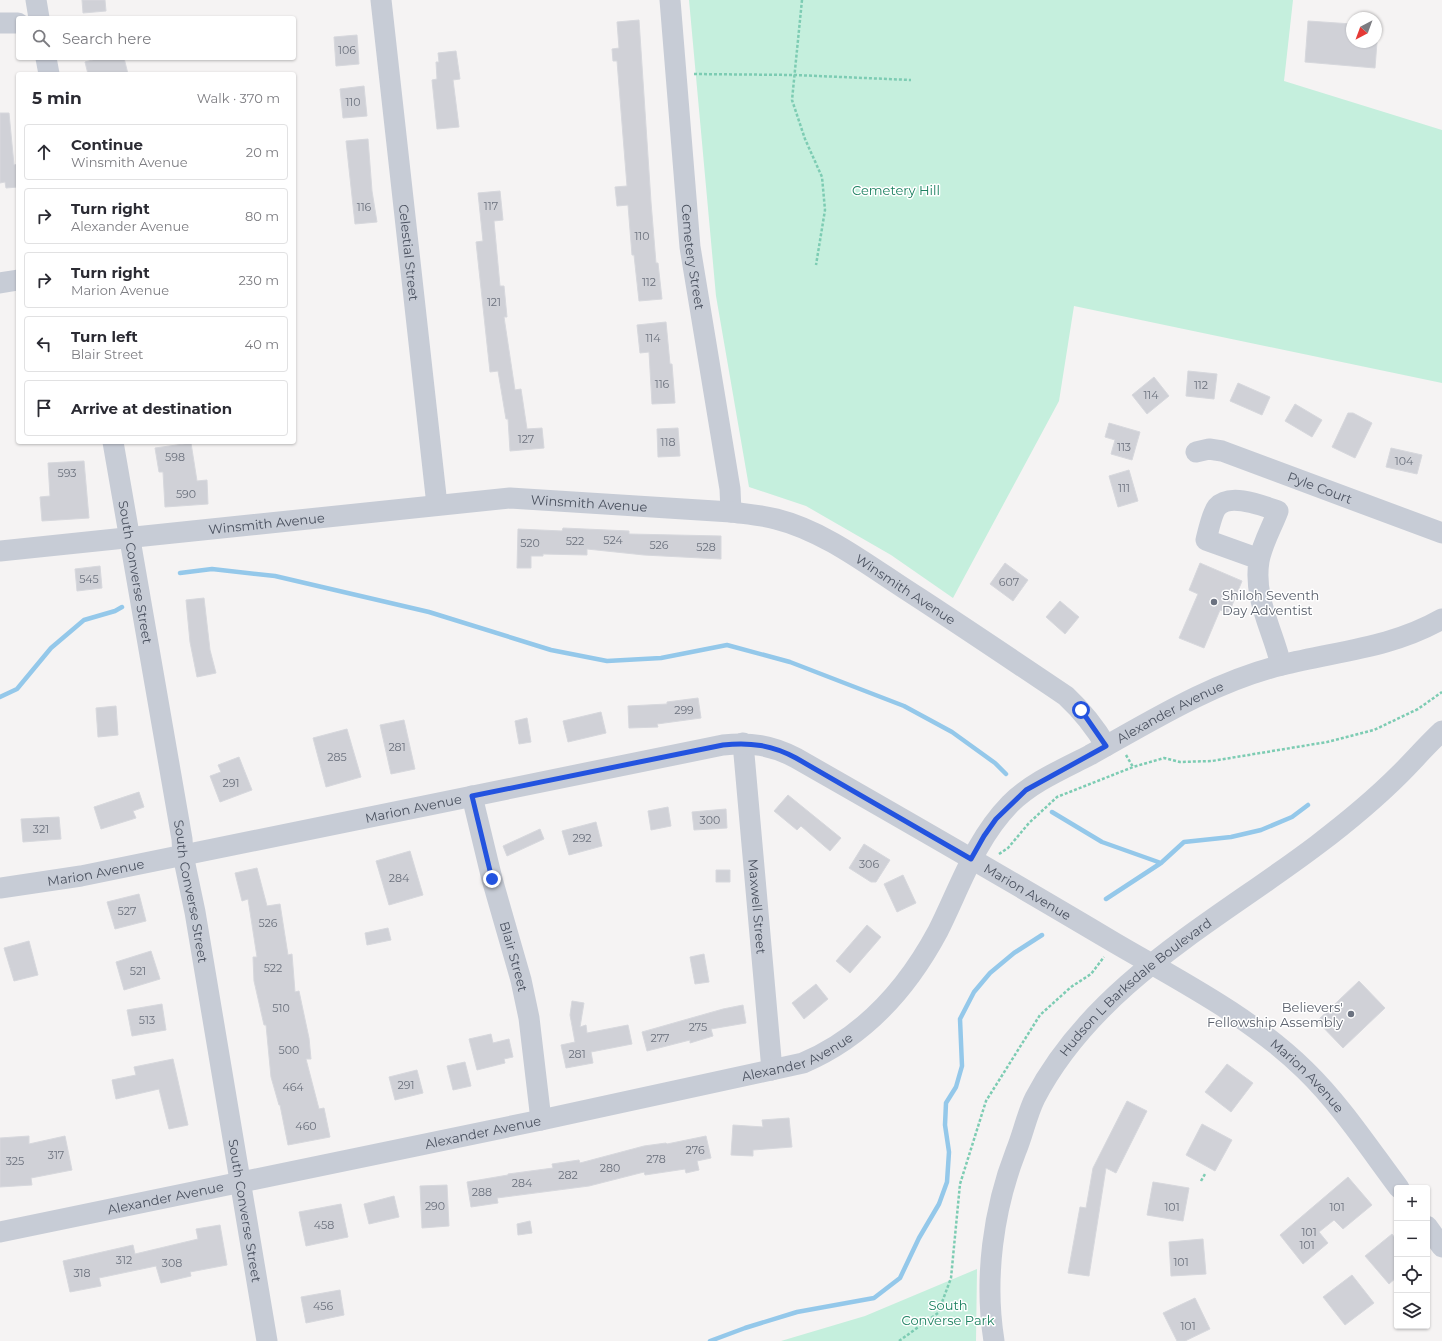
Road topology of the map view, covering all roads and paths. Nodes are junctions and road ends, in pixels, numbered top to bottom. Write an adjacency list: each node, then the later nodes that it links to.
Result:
1 (36, 0): 5 (street)
2 (381, 0): 18 (street, Celestial Street)
3 (670, 0): 19 (street, Cemetery Street)
4 (802, 0): 11 (path)
5 (39, 16)
6 (0, 23): 7 (street)
7 (16, 23)
8 (46, 60): 9 (street)
9 (49, 72)
10 (692, 74): 11 (path)
11 (794, 75): 12 (path); 13 (path)
12 (911, 80)
13 (816, 265)
14 (16, 280): 15 (street)
15 (0, 283)
16 (113, 444): 21 (street, South Converse Street)
17 (1196, 452): 20 (street, Pyle Court)
18 (437, 505): 19 (street, Winsmith Avenue); 21 (street, Winsmith Avenue)
19 (731, 512): 29 (street, Winsmith Avenue)
20 (1442, 534)
21 (129, 538): 22 (street, Winsmith Avenue); 31 (street, South Converse Street)
22 (0, 551)
23 (1259, 559): 25 (street)
24 (1442, 619): 25 (street, Alexander Avenue)
25 (1281, 665): 29 (street, Alexander Avenue)
26 (1442, 692): 32 (path)
27 (1442, 731): 36 (street, Hudson L Barksdale Boulevard)
28 (742, 743): 30 (street, Marion Avenue); 33 (street, Marion Avenue); 37 (street, Maxwell Street)
29 (1106, 746): 33 (street, Alexander Avenue)
30 (472, 796): 31 (street, Marion Avenue); 38 (street, Blair Street)
31 (183, 855): 34 (street, Marion Avenue); 41 (street, South Converse Street)
32 (997, 855)
33 (971, 859): 36 (street, Marion Avenue); 37 (street, Alexander Avenue)
34 (0, 888)
35 (1107, 954): 47 (path)
36 (1151, 964): 42 (street, Marion Avenue); 48 (street, Hudson L Barksdale Boulevard)
37 (772, 1070): 38 (street, Alexander Avenue)
38 (541, 1120): 41 (street, Alexander Avenue)
39 (1205, 1174): 40 (path)
40 (1201, 1181)
41 (240, 1182): 44 (street, Alexander Avenue); 46 (street, South Converse Street)
42 (1397, 1185)
43 (1430, 1230): 45 (street)
44 (0, 1232)
45 (1442, 1247)
46 (268, 1341)
47 (899, 1341)
48 (994, 1341)

